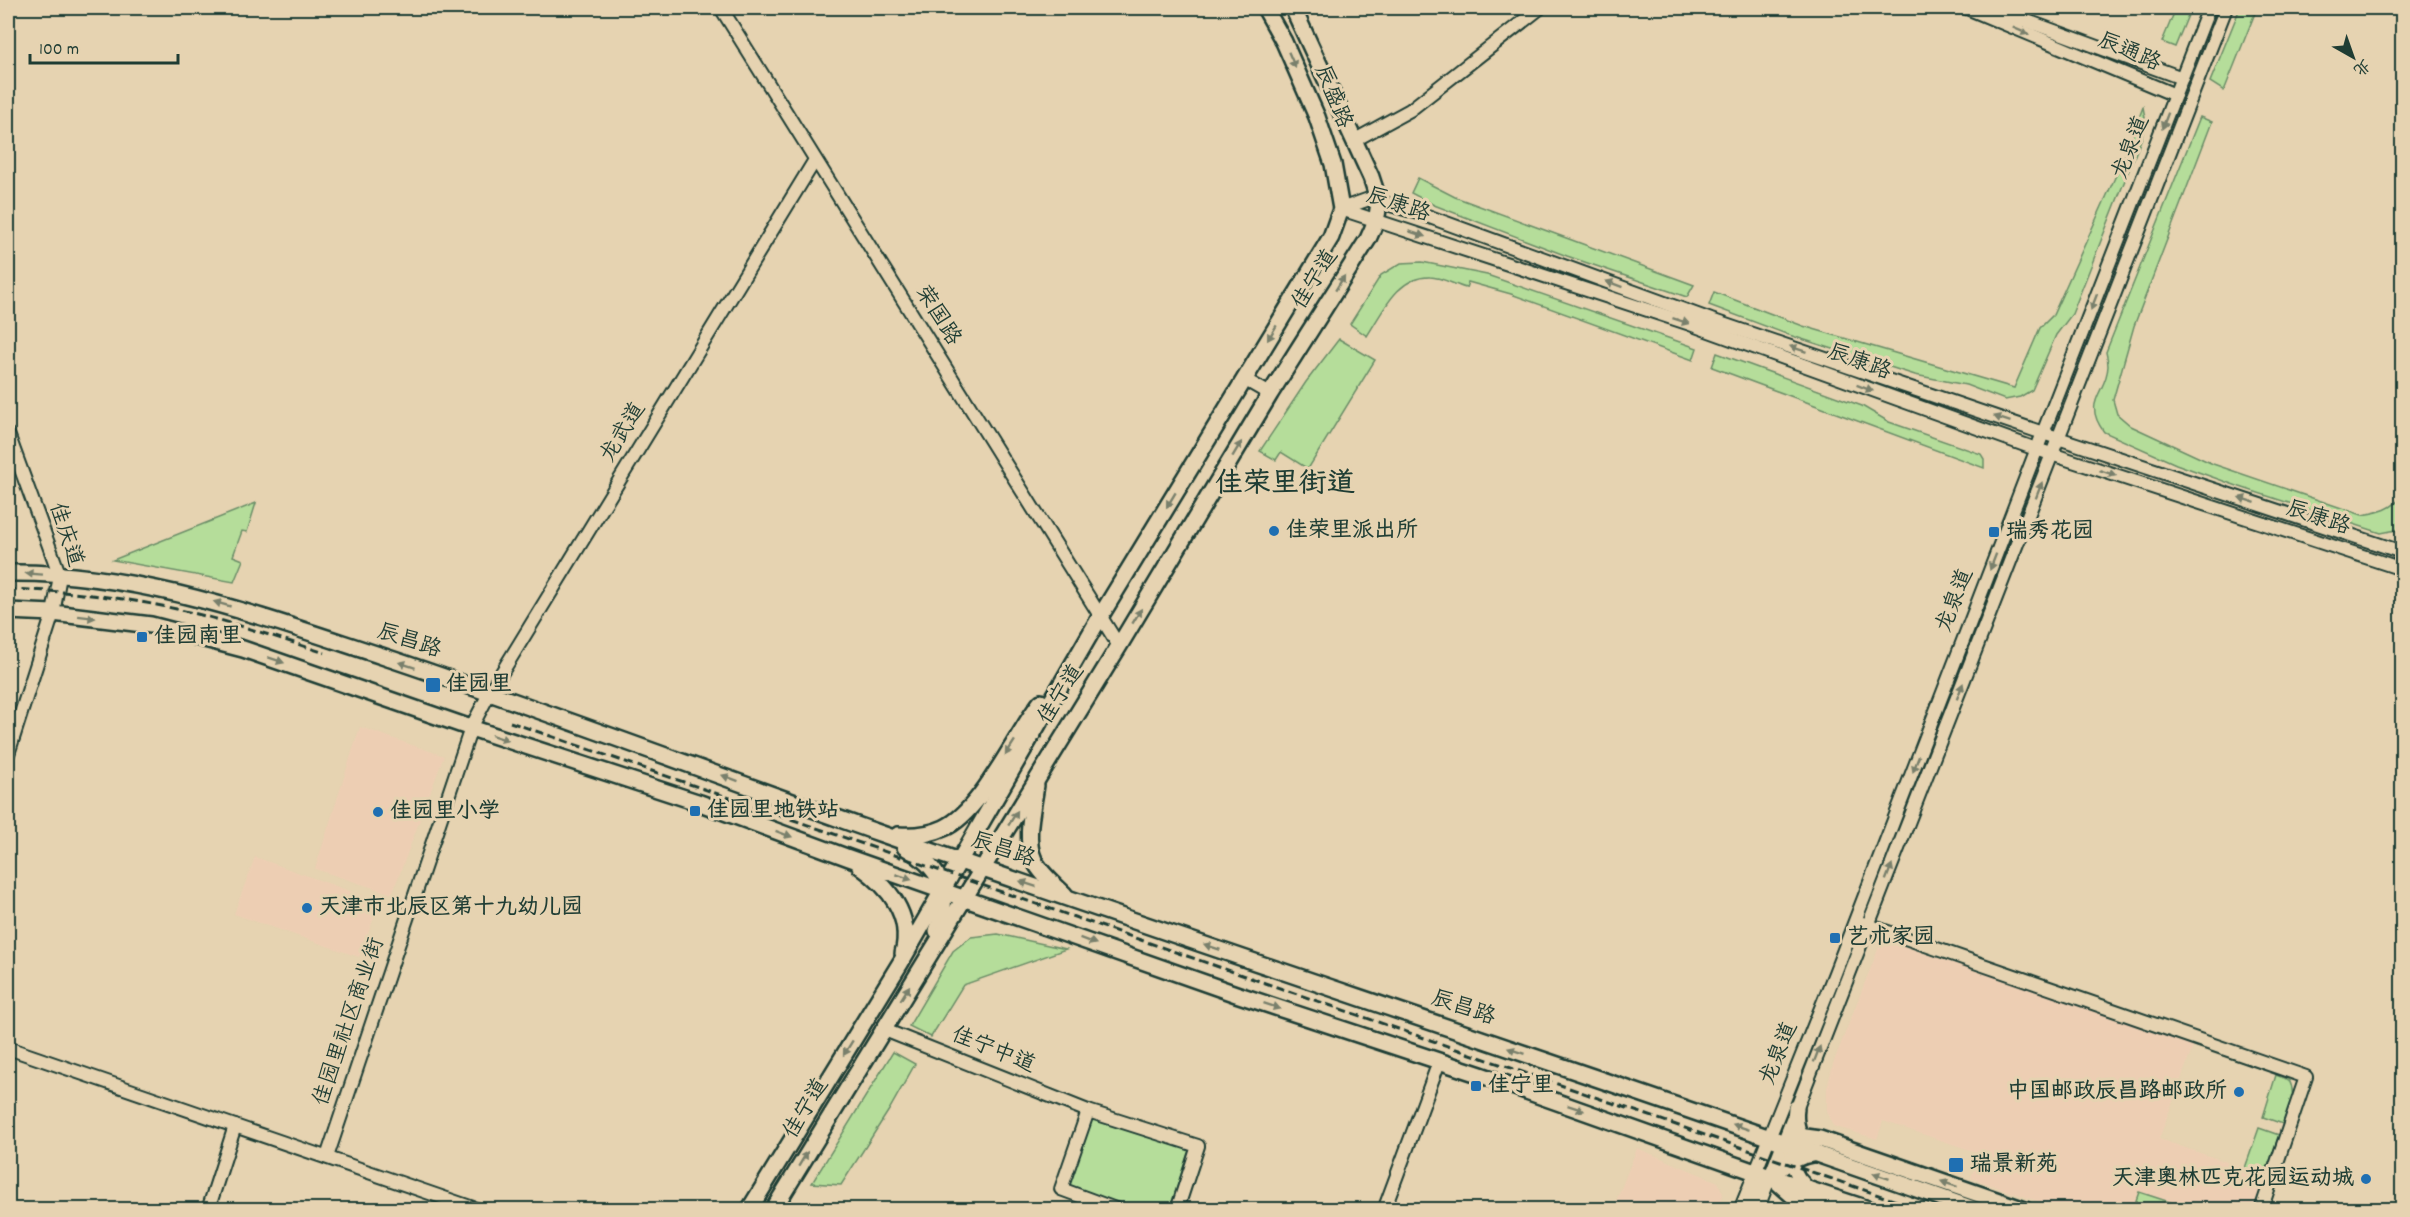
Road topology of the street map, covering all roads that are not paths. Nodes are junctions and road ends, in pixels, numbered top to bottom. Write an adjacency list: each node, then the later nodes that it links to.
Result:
1 (721, 8): 12 (street, 荣国路)
2 (1265, 8): 14 (main road, 辰盛路, one-way to 14)
3 (1293, 8): 11 (main road, 辰盛路)
4 (1540, 8): 11 (street)
5 (1967, 8): 10 (street, 辰通路, one-way to 10)
6 (1992, 8): 9 (street, 辰通路)
7 (2210, 8): 9 (street, 龙泉道)
8 (2226, 8): 20 (street, 龙泉道)
9 (2182, 78): 10 (street, 龙泉道)
10 (2175, 95): 18 (street, 龙泉道, one-way to 18)
11 (1355, 140): 13 (main road, 辰盛路)
12 (815, 160): 29 (street, 荣国路); 32 (street, 龙武道)
13 (1379, 200): 14 (street, 辰康路); 15 (main road, 佳宁道); 18 (street, 辰康路, one-way to 13)
14 (1341, 209): 15 (street, 辰康路); 16 (main road, 佳宁道, one-way to 16)
15 (1377, 220): 17 (main road, 佳宁道, one-way to 15); 21 (street, 辰康路, one-way to 21)
16 (1244, 379): 17 (street); 29 (main road, 佳宁道, one-way to 29)
17 (1270, 394): 30 (main road, 佳宁道, one-way to 17)
18 (2043, 433): 20 (street, 辰康路); 21 (street, 龙泉道)
19 (8, 434): 26 (street, 佳庆道)
20 (2059, 438): 22 (street, 龙泉道); 23 (street, 辰康路, one-way to 20)
21 (2037, 449): 22 (street, 辰康路); 43 (street, 龙泉道, one-way to 43)
22 (2052, 454): 24 (street, 辰康路, one-way to 24); 44 (street, 龙泉道, one-way to 22)
23 (2403, 552)
24 (2403, 569)
25 (8, 573): 26 (main road, 辰昌路, one-way to 25)
26 (60, 576): 28 (street, 佳庆道); 32 (main road, 辰昌路, one-way to 26)
27 (8, 610): 28 (main road)
28 (53, 613): 33 (main road, one-way to 33); 34 (street, 佳庆道)
29 (1100, 617): 30 (street, 荣国路); 31 (main road, 佳宁道)
30 (1119, 646): 35 (main road, 佳宁道)
31 (1071, 668): 36 (main road, one-way to 36); 38 (main road, 佳宁道)
32 (490, 692): 33 (street, 龙武道); 36 (main road, 辰昌路, one-way to 32)
33 (471, 728): 37 (main road, one-way to 37); 56 (street, 佳园里社区商业街)
34 (8, 754)
35 (1036, 780): 39 (main road, 佳宁道, one-way to 35); 42 (main road)
36 (883, 834): 38 (main road, 辰昌路); 40 (main road)
37 (849, 858): 40 (main road, one-way to 40); 46 (main road)
38 (960, 860): 39 (main road, 辰昌路); 40 (main road, 佳宁道)
39 (983, 868): 41 (main road, 佳宁道); 42 (main road, 辰昌路, one-way to 39)
40 (943, 890): 41 (main road); 45 (main road); 46 (main road, 佳宁道)
41 (965, 897): 45 (main road, 佳宁道); 49 (main road, one-way to 49)
42 (1067, 898): 54 (main road, 辰昌路, one-way to 42)
43 (1854, 921): 44 (street); 50 (street, 龙泉道)
44 (1868, 925): 50 (street, 龙泉道, one-way to 44); 73 (street)
45 (926, 959): 47 (main road, 佳宁道, one-way to 45)
46 (901, 962): 62 (main road, 佳宁道, one-way to 62)
47 (882, 1029): 51 (street, 佳宁中道); 63 (main road, 佳宁道, one-way to 47)
48 (8, 1048): 52 (street)
49 (1439, 1062): 58 (main road, one-way to 58); 66 (street)
50 (1789, 1106): 53 (main road); 54 (street)
51 (1088, 1111): 64 (street); 65 (street, 佳宁中道)
52 (235, 1126): 56 (street); 60 (street)
53 (1800, 1138): 54 (main road); 55 (main road); 72 (main road, one-way to 53)
54 (1776, 1139): 55 (main road, 辰昌路); 57 (street); 58 (street)
55 (1816, 1153): 57 (main road); 71 (main road, 辰昌路, one-way to 55)
56 (327, 1157): 61 (street)
57 (1789, 1161): 58 (main road); 59 (street)
58 (1763, 1174): 59 (main road); 67 (main road); 68 (street); 69 (main road)
59 (1809, 1189): 70 (main road)
60 (208, 1209)
61 (479, 1209)
62 (749, 1209)
63 (773, 1209)
64 (1118, 1209)
65 (1178, 1209)
66 (1384, 1209)
67 (1741, 1209)
68 (1757, 1209)
69 (1829, 1209)
70 (1871, 1209)
71 (1976, 1209)
72 (2025, 1209)
73 (2261, 1209)

